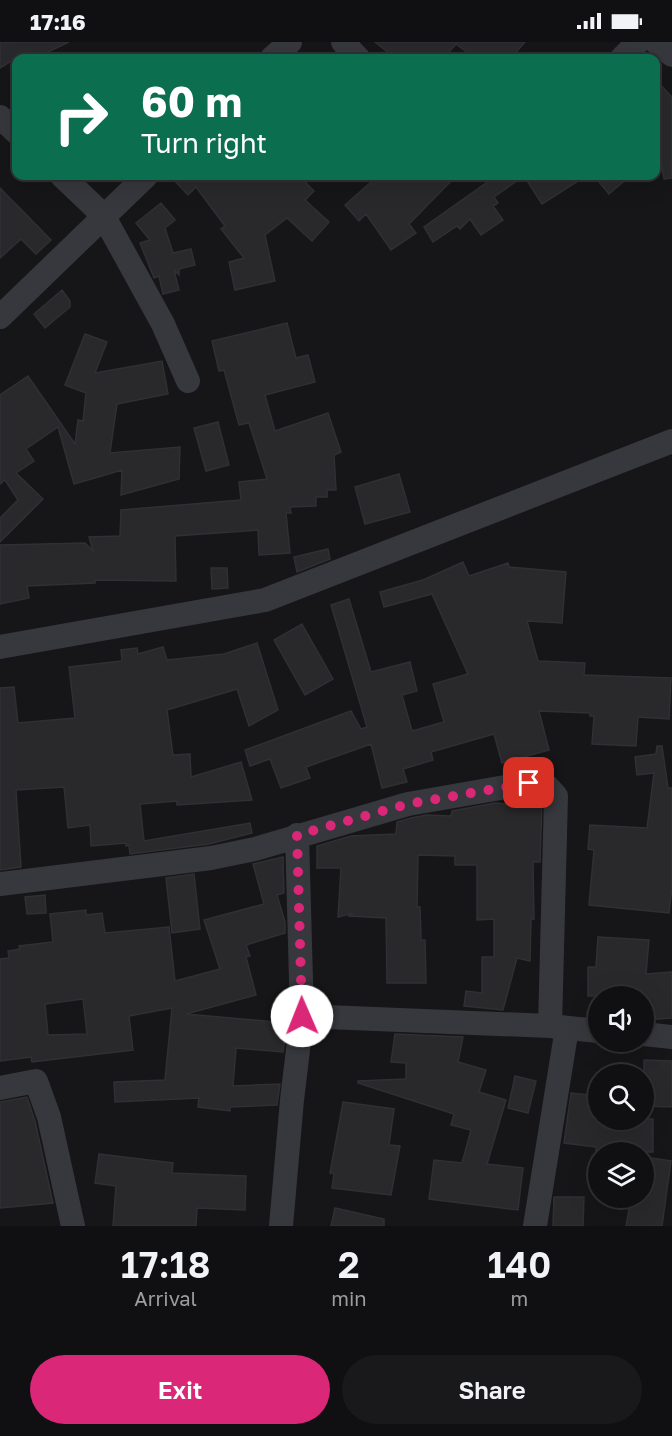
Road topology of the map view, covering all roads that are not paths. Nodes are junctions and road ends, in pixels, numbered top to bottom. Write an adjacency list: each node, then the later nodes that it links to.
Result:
1 (290, 42): 5 (street)
2 (343, 42): 6 (street)
3 (638, 42): 7 (street)
4 (656, 42): 8 (street)
5 (276, 54)
6 (354, 54)
7 (626, 54)
8 (672, 55)
9 (0, 117): 10 (street)
10 (12, 128)
11 (66, 180): 13 (street)
12 (142, 180): 13 (street)
13 (103, 215): 14 (street); 15 (street)
14 (0, 317)
15 (188, 381)
16 (672, 441): 17 (street)
17 (0, 647)
18 (297, 835): 19 (street); 20 (street); 21 (street)
19 (0, 884)
20 (302, 1016): 21 (street); 27 (street)
21 (558, 1027): 22 (street); 28 (street)
22 (588, 1029)
23 (654, 1035): 24 (street)
24 (672, 1037)
25 (0, 1088): 26 (street)
26 (72, 1226)
27 (281, 1226)
28 (535, 1226)

